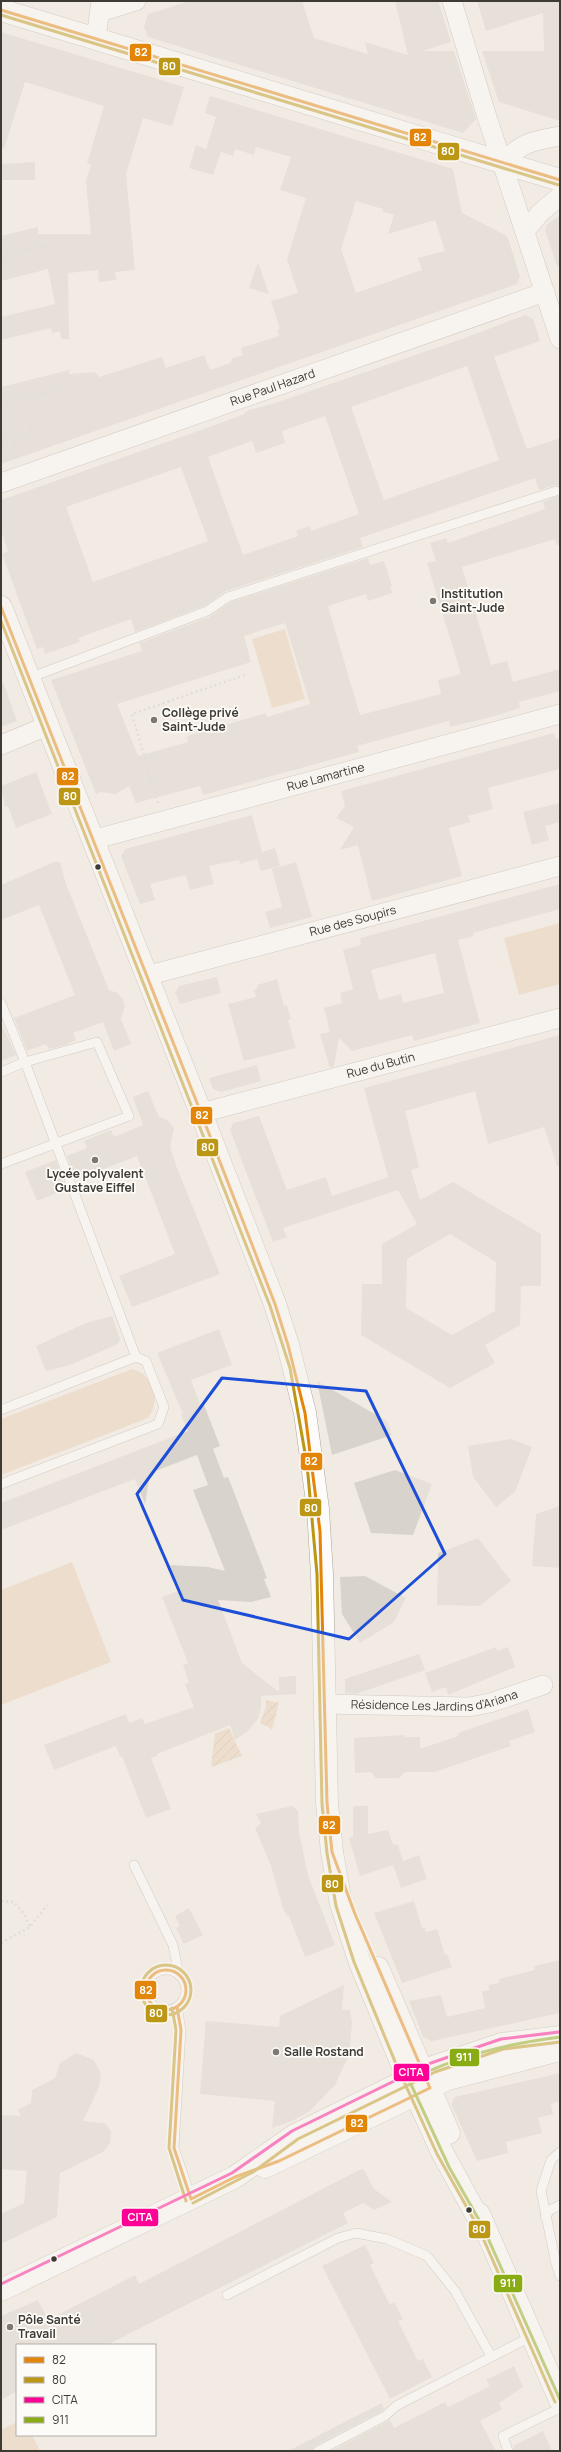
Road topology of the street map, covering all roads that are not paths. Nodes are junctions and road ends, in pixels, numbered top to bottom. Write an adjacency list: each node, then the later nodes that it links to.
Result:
1 (136, 1): 3 (street)
2 (452, 1): 7 (street)
3 (101, 7): 5 (street)
4 (1, 10): 5 (main road)
5 (96, 39): 7 (main road)
6 (560, 136): 7 (street)
7 (502, 163): 8 (main road); 10 (street)
8 (560, 180)
9 (560, 196): 10 (street)
10 (526, 230): 11 (street)
11 (545, 292): 12 (street); 13 (street, Rue Paul Hazard)
12 (560, 339)
13 (1, 483)
14 (556, 491): 16 (lane)
15 (1, 607): 16 (main road)
16 (28, 678): 18 (main road)
17 (560, 714): 20 (street, Rue Lamartine)
18 (47, 726): 19 (street); 20 (main road)
19 (1, 744)
20 (92, 840): 22 (main road)
21 (560, 866): 22 (street, Rue des Soupirs)
22 (146, 976): 27 (main road)
23 (1, 1003): 25 (lane)
24 (560, 1018): 27 (street, Rue du Butin)
25 (25, 1062): 26 (lane); 28 (lane); 28 (lane)
26 (1, 1072)
27 (201, 1113): 34 (main road)
28 (56, 1144): 29 (lane); 30 (lane)
29 (1, 1164)
30 (136, 1357): 31 (lane); 32 (lane)
31 (1, 1410)
32 (1, 1484)
33 (543, 1685): 34 (street, Résidence Les Jardins d'Ariana)
34 (324, 1704): 40 (main road)
35 (134, 1865): 36 (lane)
36 (179, 1975): 37 (lane); 37 (lane)
37 (177, 2008): 42 (lane)
38 (560, 2037): 40 (main road)
39 (560, 2050): 40 (main road)
40 (419, 2084): 42 (main road); 49 (main road)
41 (560, 2152): 44 (lane)
42 (191, 2199): 47 (main road)
43 (560, 2205): 44 (lane)
44 (544, 2217): 45 (lane)
45 (558, 2262): 46 (lane)
46 (560, 2276)
47 (1, 2290)
48 (227, 2295): 50 (lane)
49 (532, 2336): 50 (lane); 51 (main road)
50 (491, 2356): 53 (lane)
51 (560, 2400)
52 (560, 2408): 54 (lane)
53 (318, 2451)
54 (508, 2451)

